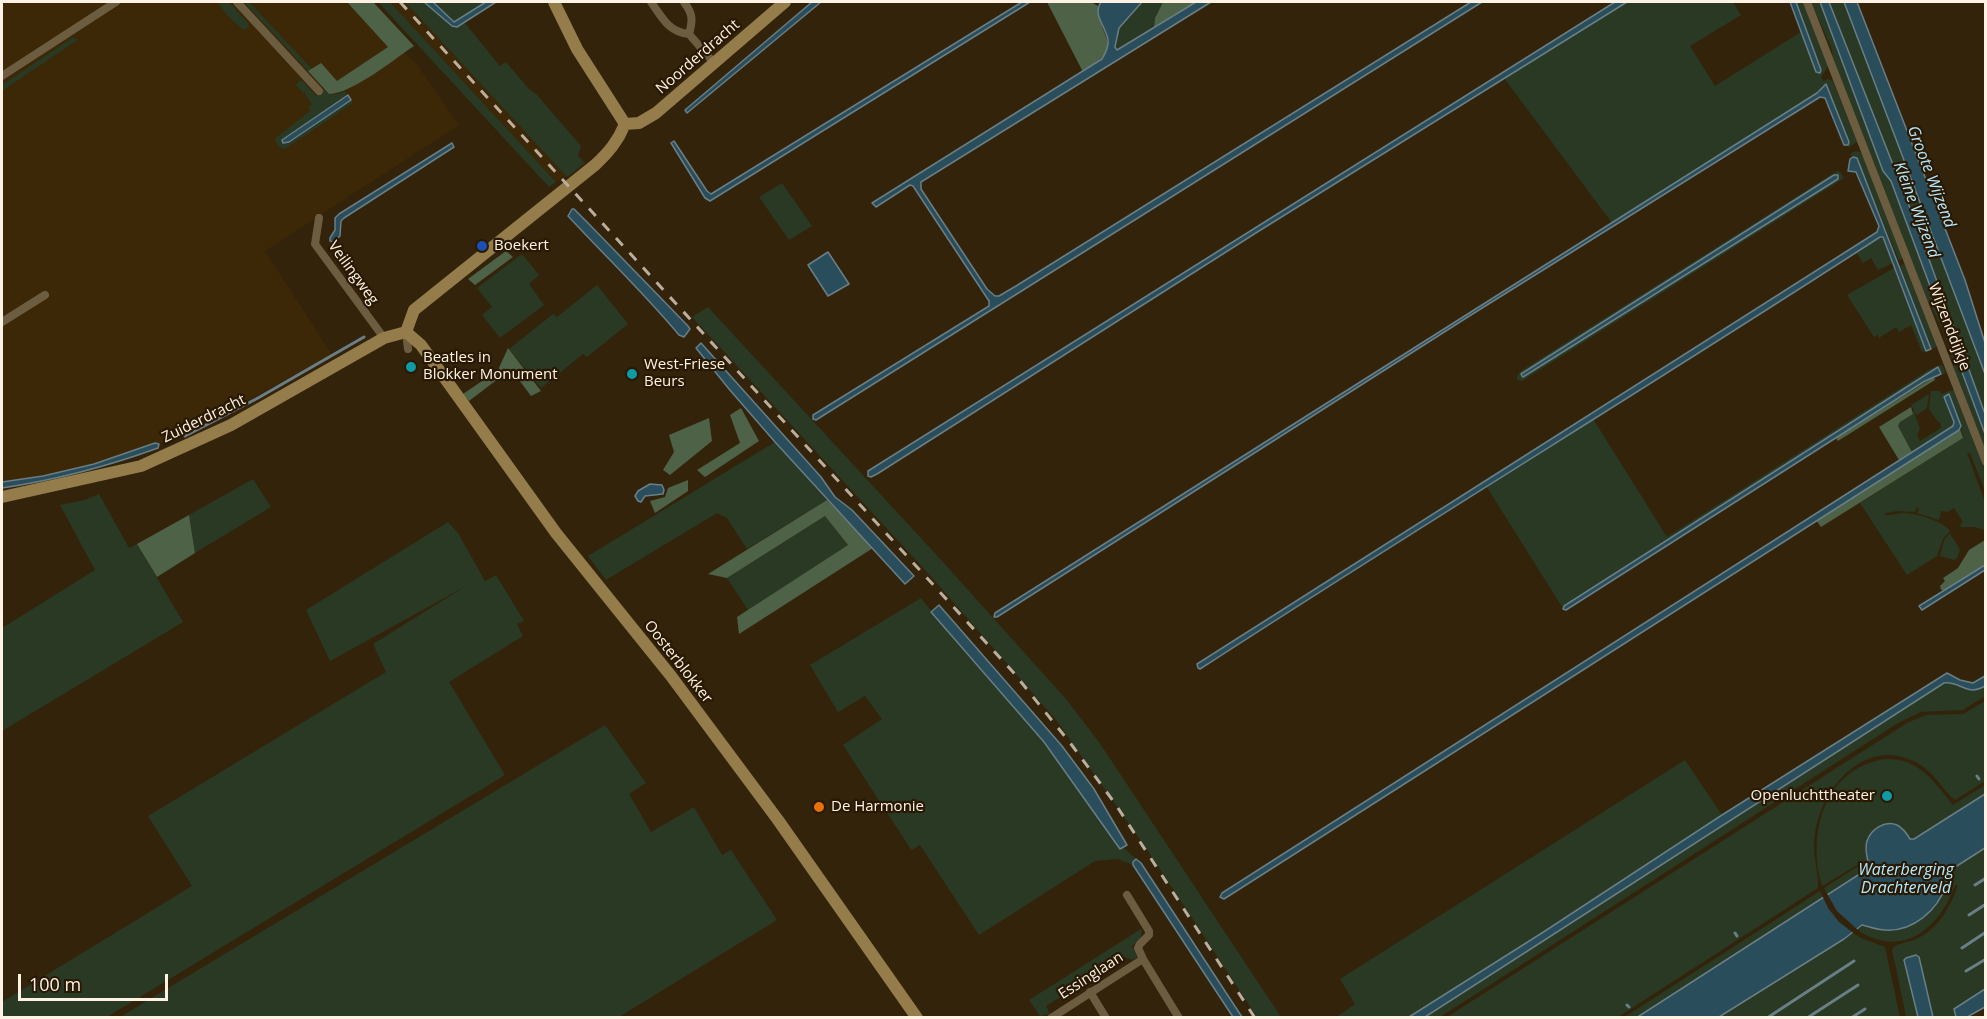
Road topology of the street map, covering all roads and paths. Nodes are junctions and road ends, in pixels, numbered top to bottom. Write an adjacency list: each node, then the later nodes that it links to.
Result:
1 (116, 2): 10 (street)
2 (237, 2): 11 (street)
3 (554, 2): 12 (street)
4 (651, 2): 8 (street)
5 (684, 2): 8 (street)
6 (785, 2): 9 (street, Noorderdracht)
7 (1807, 2): 19 (street, Wijzenddijkje)
8 (689, 34): 9 (street)
9 (714, 63): 12 (street, Noorderdracht)
10 (2, 76)
11 (320, 91)
12 (625, 124): 16 (street)
13 (320, 218): 17 (street, Veilingweg)
14 (45, 295): 15 (street)
15 (2, 322)
16 (406, 333): 17 (street, Zuiderdracht); 18 (street); 24 (street, Oosterblokker)
17 (384, 338): 20 (street, Zuiderdracht)
18 (408, 349)
19 (1986, 462)
20 (2, 497)
21 (1127, 895): 22 (street, Essinglaan)
22 (1143, 959): 23 (street, Essinglaan); 27 (street)
23 (1090, 992): 25 (street, Essinglaan); 26 (street)
24 (917, 1017)
25 (1051, 1017)
26 (1106, 1017)
27 (1179, 1017)

